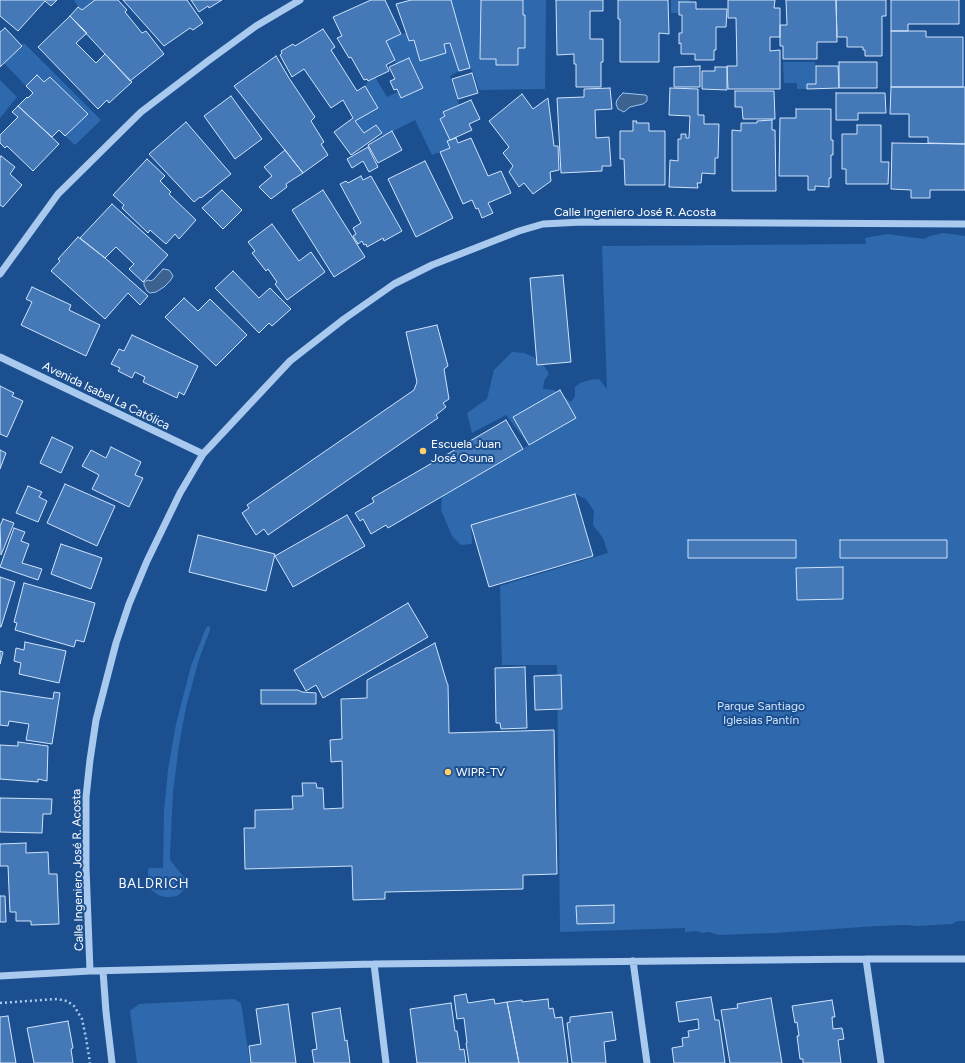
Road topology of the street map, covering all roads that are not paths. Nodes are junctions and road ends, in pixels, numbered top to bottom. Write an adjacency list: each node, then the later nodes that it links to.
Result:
1 (300, 0): 3 (street)
2 (965, 224): 5 (street, Calle Ingeniero José R. Acosta)
3 (0, 274)
4 (0, 357): 5 (street, Avenida Isabel La Católica)
5 (203, 454): 10 (street, Calle Ingeniero José R. Acosta)
6 (866, 958): 7 (street); 8 (street); 16 (street)
7 (965, 959)
8 (633, 961): 9 (street); 15 (street)
9 (374, 964): 11 (street); 14 (street)
10 (90, 971): 11 (street); 12 (street)
11 (103, 971): 13 (street)
12 (0, 976)
13 (112, 1063)
14 (386, 1063)
15 (647, 1063)
16 (881, 1063)

